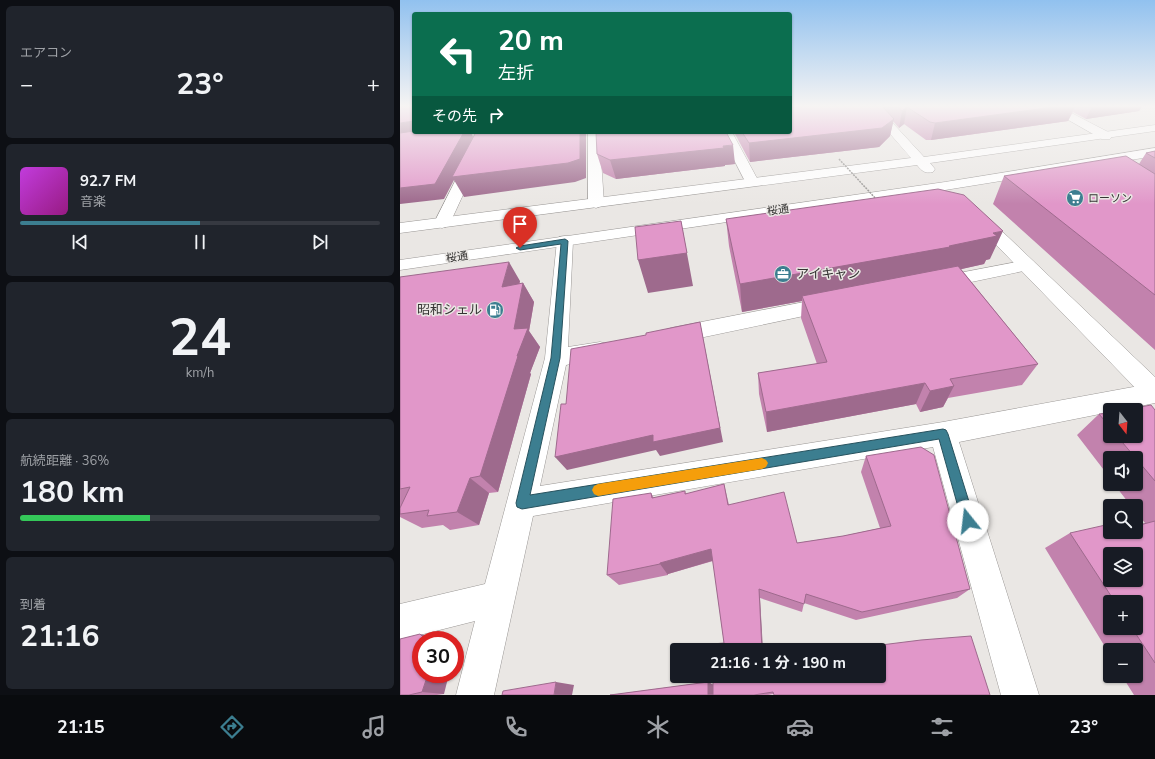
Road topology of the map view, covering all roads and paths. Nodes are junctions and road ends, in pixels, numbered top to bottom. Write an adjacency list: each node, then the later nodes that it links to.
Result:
1 (486, 138): 15 (street)
2 (594, 138): 13 (street)
3 (729, 138): 11 (street)
4 (900, 138): 8 (street)
5 (1087, 138): 8 (street)
6 (1155, 152): 9 (street, 桜通)
7 (839, 158): 14 (path, bridge)
8 (920, 160): 11 (street); 12 (street)
9 (1090, 162): 10 (street); 12 (street, 桜通)
10 (1106, 173)
11 (752, 182): 13 (street)
12 (945, 186): 17 (street, 桜通); 19 (street)
13 (596, 202): 15 (street)
14 (881, 205)
15 (442, 223): 16 (street)
16 (400, 228)
17 (565, 241): 18 (street, 桜通); 24 (street)
18 (400, 265)
19 (1027, 265): 20 (street); 25 (street)
20 (919, 287)
21 (850, 300): 22 (street)
22 (656, 338)
23 (618, 346): 24 (street)
24 (556, 358): 27 (street)
25 (1155, 393): 26 (street)
26 (943, 434): 27 (street); 31 (street)
27 (522, 503): 28 (street)
28 (499, 598): 29 (street); 30 (street)
29 (400, 622)
30 (475, 695)
31 (1020, 695)

